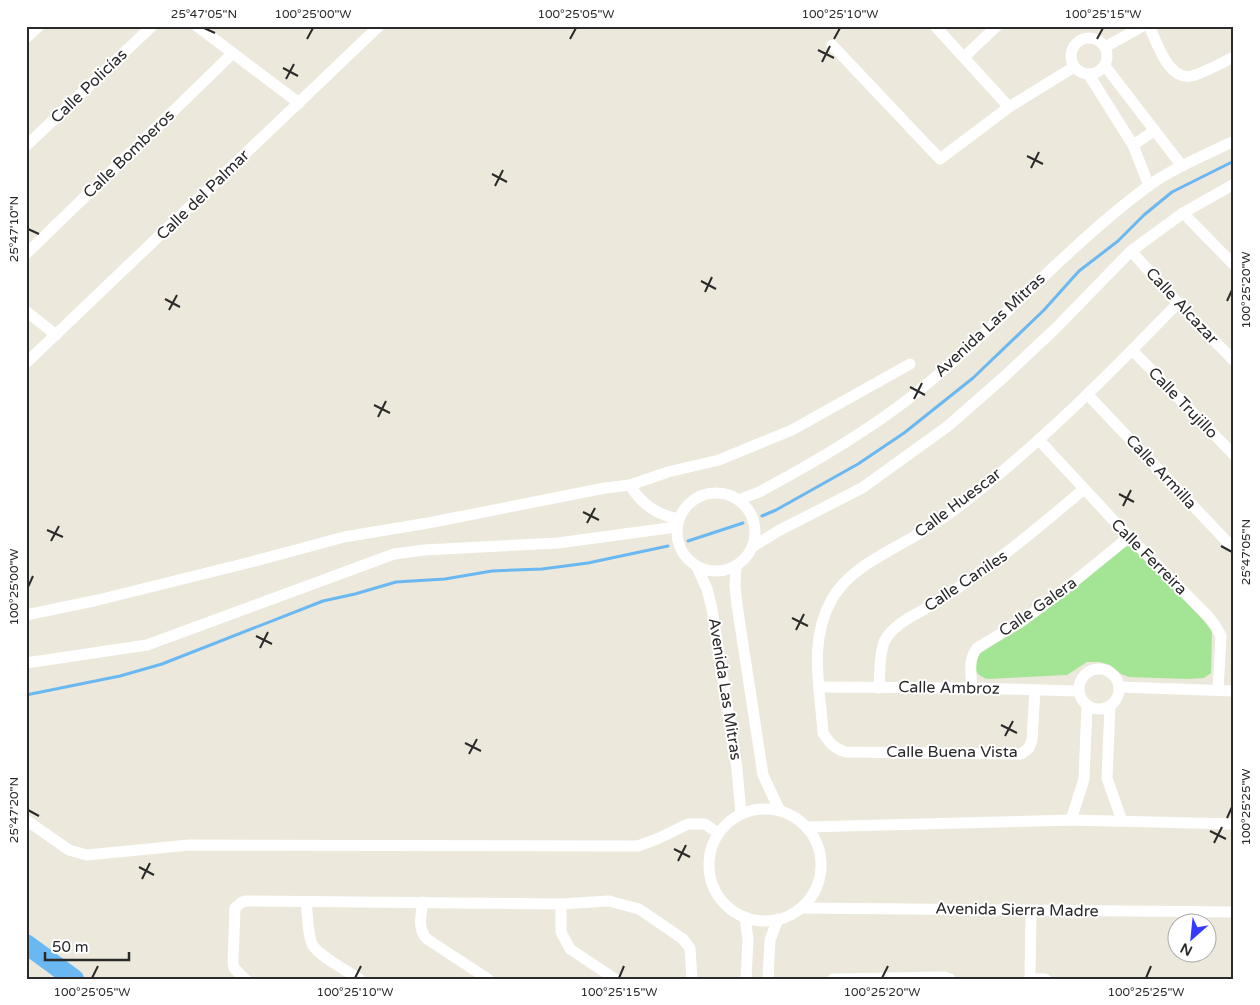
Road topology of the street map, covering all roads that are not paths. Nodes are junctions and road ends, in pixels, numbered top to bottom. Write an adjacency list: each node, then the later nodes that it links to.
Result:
1 (39, 26): 9 (street)
2 (152, 26): 23 (street, Calle Policías)
3 (197, 26): 12 (street)
4 (379, 26): 18 (street, Calle del Palmar)
5 (935, 26): 13 (street)
6 (996, 26): 13 (street)
7 (1143, 26): 11 (street)
8 (1149, 26): 14 (street)
9 (26, 38)
10 (832, 45): 19 (street)
11 (1105, 47): 15 (street); 16 (street)
12 (233, 53): 18 (street); 29 (street, Calle Bomberos)
13 (964, 57): 19 (street)
14 (1234, 57)
15 (1105, 66): 17 (street); 20 (street)
16 (1074, 67): 17 (street); 19 (street)
17 (1089, 75): 22 (street)
18 (299, 103): 33 (street, Calle del Palmar)
19 (1009, 107)
20 (1154, 132): 22 (street); 24 (street)
21 (1234, 141): 24 (street, Avenida Las Mitras)
22 (1133, 145): 26 (street)
23 (26, 146)
24 (1182, 166): 26 (street, Avenida Las Mitras)
25 (1234, 184): 27 (street)
26 (1148, 186): 43 (street, Avenida Las Mitras)
27 (1183, 213): 28 (street); 30 (street)
28 (1131, 251): 31 (street, Calle Alcazar); 46 (street)
29 (26, 254)
30 (1232, 261)
31 (1178, 303): 34 (street, Calle Huescar); 35 (street, Calle Alcazar)
32 (26, 311): 33 (street)
33 (56, 335): 36 (street, Calle del Palmar)
34 (1132, 350): 38 (street, Calle Huescar); 40 (street, Calle Trujillo)
35 (1234, 361)
36 (26, 363)
37 (910, 364): 41 (street)
38 (1088, 395): 39 (street, Calle Huescar); 47 (street, Calle Armilla)
39 (1039, 440): 42 (street, Calle Ferreira); 52 (street, Calle Huescar)
40 (1234, 455)
41 (630, 486): 44 (street); 50 (street)
42 (1084, 489): 45 (street, Calle Ferreira); 54 (street, Calle Caniles)
43 (739, 500): 44 (street); 46 (street)
44 (677, 523): 49 (street); 51 (street)
45 (1129, 537): 55 (street, Calle Galera); 56 (street, Calle Ferreira)
46 (752, 547): 48 (street)
47 (1234, 549)
48 (736, 566): 49 (street); 65 (street, Avenida Las Mitras)
49 (698, 567): 66 (street, Avenida Las Mitras)
50 (26, 614)
51 (26, 663)
52 (820, 687): 54 (street, Calle Ambroz); 62 (street, Calle Huescar)
53 (1120, 687): 56 (street); 58 (street); 61 (street)
54 (879, 688): 55 (street, Calle Ambroz)
55 (972, 688): 57 (street, Calle Ambroz)
56 (1218, 689): 59 (street)
57 (1035, 690): 58 (street, Calle Ambroz); 62 (street, Calle Buena Vista)
58 (1078, 691): 60 (street)
59 (1234, 691)
60 (1087, 706): 61 (street); 64 (street)
61 (1110, 706): 63 (street)
62 (823, 732)
63 (1107, 778): 64 (street); 69 (street)
64 (1084, 779): 68 (street)
65 (780, 811): 66 (street); 71 (street)
66 (741, 814): 72 (street)
67 (26, 820): 72 (street)
68 (1071, 820): 69 (street); 71 (street)
69 (1122, 821): 70 (street)
70 (1234, 824)
71 (806, 827): 76 (street)
72 (718, 833): 79 (street)
73 (306, 902): 74 (street); 83 (street); 84 (street)
74 (423, 902): 75 (street); 85 (street)
75 (561, 904): 86 (street); 87 (street)
76 (801, 908): 77 (street, Avenida Sierra Madre); 80 (street)
77 (1031, 910): 78 (street, Avenida Sierra Madre); 92 (street)
78 (1234, 912)
79 (745, 917): 80 (street); 81 (street)
80 (778, 919): 82 (street)
81 (748, 940): 82 (street); 88 (street)
82 (770, 940): 89 (street)
83 (245, 979)
84 (360, 979)
85 (488, 979)
86 (616, 979)
87 (692, 979)
88 (746, 979)
89 (768, 979)
90 (833, 979): 91 (street)
91 (950, 979)
92 (1030, 979): 93 (street)
93 (1045, 979)

